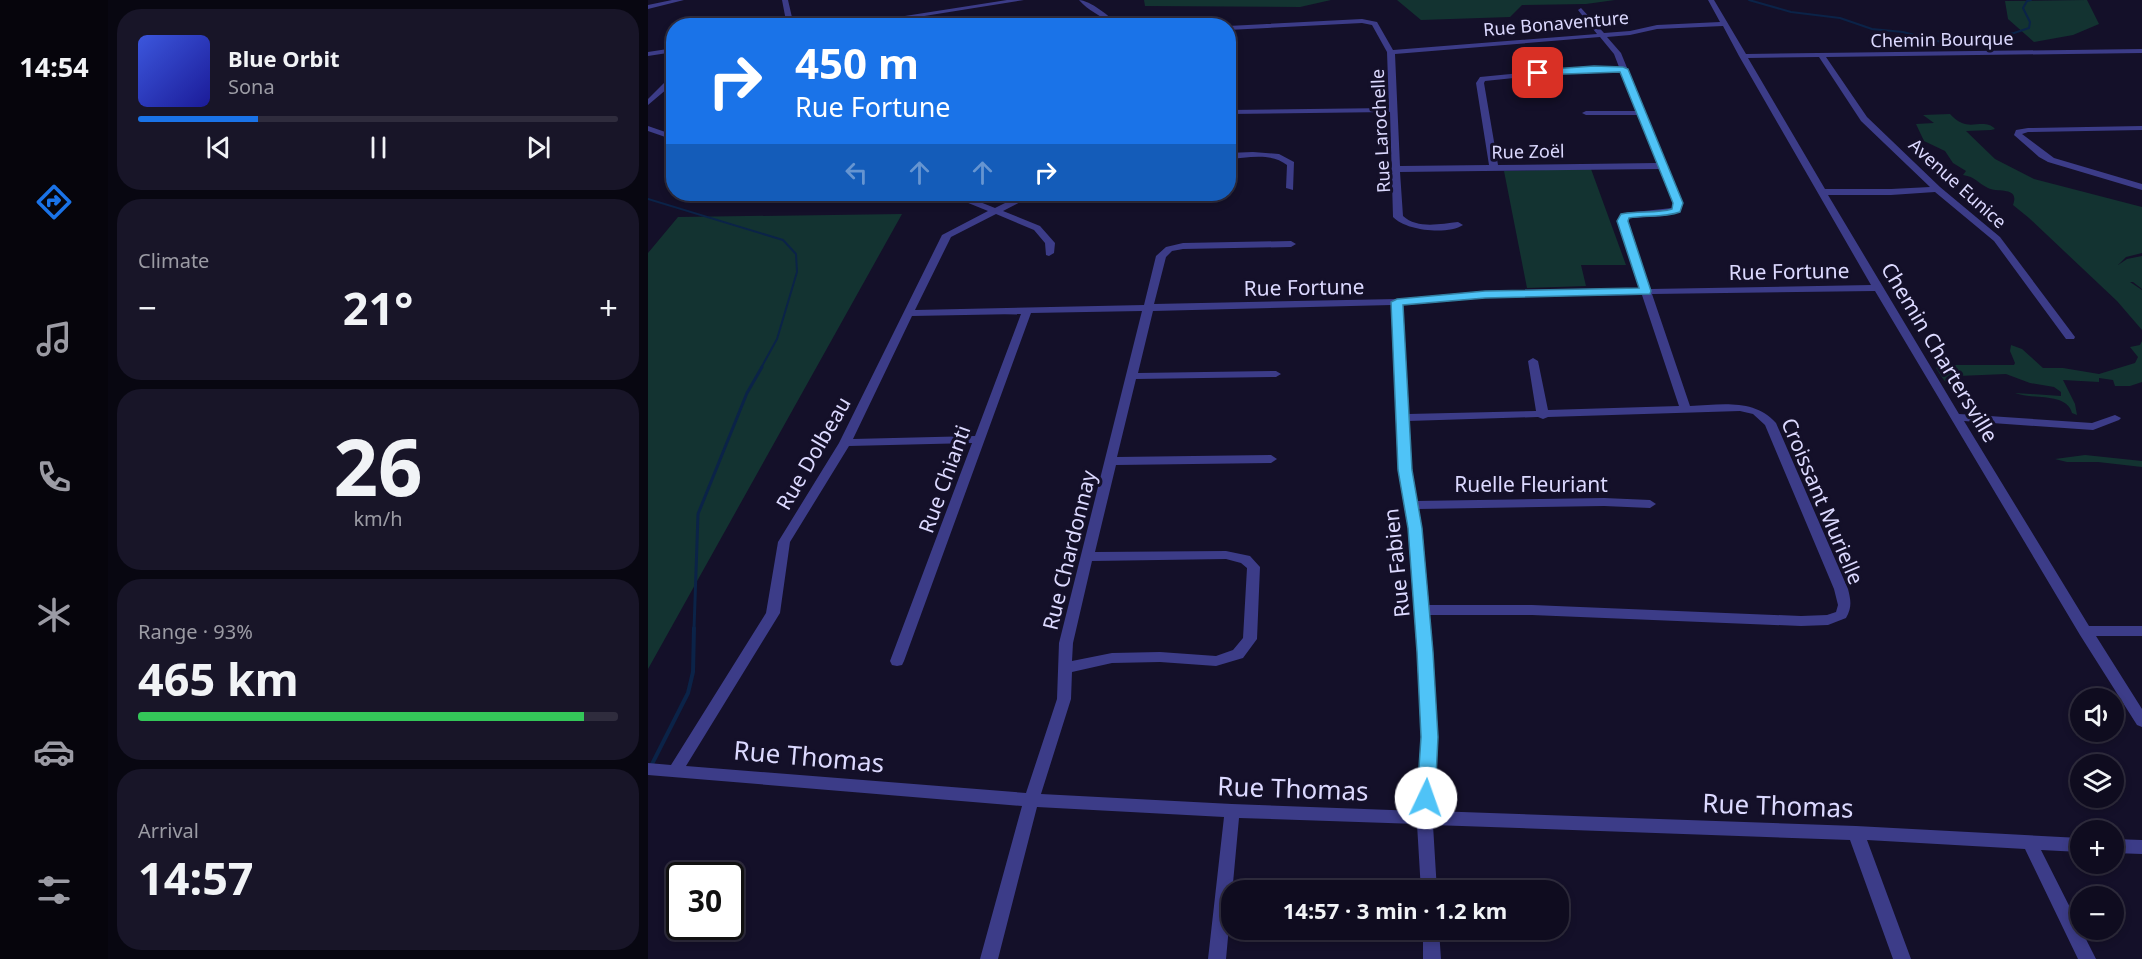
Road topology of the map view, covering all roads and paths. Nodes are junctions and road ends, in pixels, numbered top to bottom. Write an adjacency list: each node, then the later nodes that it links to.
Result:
1 (681, 0): 7 (street)
2 (785, 0): 9 (street)
3 (1021, 0): 6 (street)
4 (1082, 0): 11 (street)
5 (1711, 0): 12 (street, Chemin Chartersville)
6 (997, 2): 10 (street)
7 (648, 8)
8 (1581, 10): 14 (street)
9 (789, 18)
10 (907, 18)
11 (1108, 18)
12 (1724, 24): 14 (street, Rue Bonaventure); 20 (street, Chemin Chartersville)
13 (1236, 28): 17 (street, Rue Larochelle)
14 (1602, 35): 17 (street, Rue Bonaventure); 21 (street)
15 (666, 51): 18 (street)
16 (2142, 51): 19 (street, Chemin Bourque)
17 (1391, 52): 24 (street, Rue Larochelle)
18 (648, 54)
19 (1821, 55): 20 (street, Chemin Bourque); 37 (street, Avenue Eunice)
20 (1743, 56): 38 (street, Chemin Chartersville)
21 (1623, 69): 26 (street); 33 (street)
22 (666, 85): 23 (street)
23 (648, 102)
24 (1394, 110): 25 (street); 34 (street, Rue Larochelle)
25 (1236, 112)
26 (1641, 113): 27 (street); 32 (street)
27 (1586, 114)
28 (648, 128): 30 (street)
29 (2142, 128): 35 (street)
30 (666, 135)
31 (1236, 156): 36 (street)
32 (1661, 166): 33 (street, Rue Zoël); 46 (street)
33 (1494, 168): 34 (street, Rue Zoël)
34 (1396, 169): 42 (street, Rue Larochelle)
35 (2142, 187)
36 (1290, 188)
37 (1937, 189): 38 (street); 51 (street, Avenue Eunice)
38 (1822, 192): 45 (street, Chemin Chartersville)
39 (971, 201): 41 (street)
40 (1015, 201): 41 (street, Rue Dolbeau)
41 (996, 211): 44 (street); 50 (street, Rue Dolbeau)
42 (1458, 225)
43 (1291, 244): 48 (street, Rue Chardonnay)
44 (1049, 253)
45 (1878, 288): 46 (street, Rue Fortune); 57 (street, Chemin Chartersville)
46 (1646, 291): 47 (street, Rue Fortune); 55 (street)
47 (1397, 302): 48 (street, Rue Fortune); 58 (street, Rue Fabien)
48 (1148, 309): 49 (street, Rue Fortune); 54 (street, Rue Chardonnay)
49 (1027, 310): 50 (street, Rue Fortune); 60 (street, Rue Chianti)
50 (909, 313): 61 (street, Rue Dolbeau)
51 (2070, 337)
52 (1533, 361): 56 (street)
53 (1276, 374): 54 (street)
54 (1132, 376): 63 (street, Rue Chardonnay)
55 (1685, 409): 56 (street, Croissant Murielle); 67 (street, Croissant Murielle)
56 (1543, 416): 58 (street, Croissant Murielle)
57 (1958, 417): 59 (street); 68 (street, Chemin Chartersville)
58 (1404, 418): 65 (street, Rue Fabien)
59 (2115, 418)
60 (979, 439): 61 (street); 70 (street, Rue Chianti)
61 (845, 443): 74 (street, Rue Dolbeau)
62 (1271, 459): 63 (street)
63 (1111, 461): 66 (street, Rue Chardonnay)
64 (1650, 504): 65 (street, Ruelle Fleuriant)
65 (1412, 505): 67 (street, Rue Fabien)
66 (1088, 557): 71 (street, Rue Chardonnay); 71 (street)
67 (1422, 610): 77 (street, Rue Fabien)
68 (2085, 631): 69 (street); 72 (street, Chemin Chartersville)
69 (2142, 631)
70 (897, 661)
71 (1066, 668): 75 (street, Rue Chardonnay)
72 (2142, 721)
73 (648, 769): 74 (street, Rue Thomas)
74 (675, 771): 75 (street, Rue Thomas)
75 (1031, 800): 76 (street, Rue Thomas); 85 (street, Rue Chardonnay)
76 (1232, 811): 77 (street, Rue Thomas); 86 (street)
77 (1425, 819): 78 (street, Rue Thomas); 83 (street, Rue Fabien)
78 (1856, 833): 79 (street, Rue Thomas); 88 (street)
79 (2030, 843): 80 (street, Rue Thomas); 89 (street)
80 (2070, 845)
81 (2124, 846): 82 (street)
82 (2142, 847)
83 (1428, 880)
84 (1431, 940): 87 (street)
85 (989, 959)
86 (1217, 959)
87 (1432, 959)
88 (1902, 959)
89 (2087, 959)

